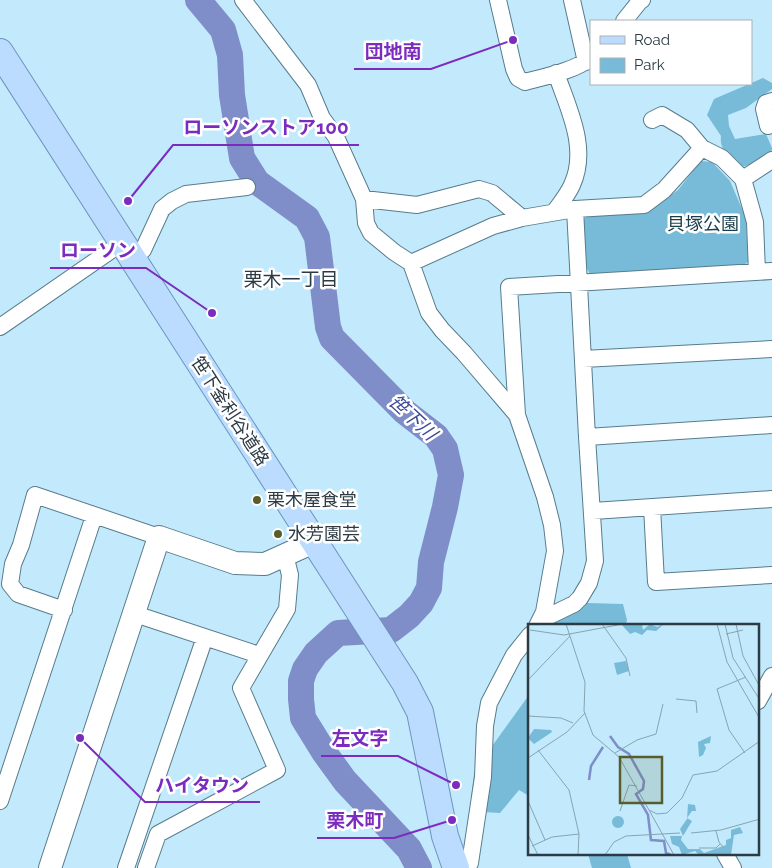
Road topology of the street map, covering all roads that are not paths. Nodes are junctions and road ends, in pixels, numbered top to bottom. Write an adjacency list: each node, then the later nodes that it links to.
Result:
1 (243, 0): 16 (street)
2 (498, 0): 8 (street)
3 (572, 0): 7 (street)
4 (642, 0): 5 (street)
5 (625, 20)
6 (0, 52): 20 (main road, 笹下釜利谷道路)
7 (588, 60): 8 (street)
8 (556, 73): 18 (street)
9 (772, 101): 11 (street)
10 (652, 120): 12 (street)
11 (768, 126)
12 (702, 148): 14 (street); 17 (street)
13 (772, 160): 14 (street)
14 (743, 179): 22 (street)
15 (247, 187): 20 (street)
16 (364, 199): 19 (street); 21 (street)
17 (574, 209): 18 (street); 23 (street)
18 (556, 211): 19 (street)
19 (522, 218): 21 (street)
20 (127, 249): 24 (street); 35 (main road, 笹下釜利谷道路)
21 (411, 263): 27 (street)
22 (764, 272): 23 (street)
23 (578, 283): 26 (street); 27 (street)
24 (0, 327)
25 (772, 348): 26 (street)
26 (582, 359): 29 (street)
27 (517, 415): 40 (street)
28 (772, 425): 29 (street)
29 (587, 437): 32 (street)
30 (772, 499): 31 (street)
31 (652, 507): 32 (street); 37 (street)
32 (592, 511): 40 (street)
33 (94, 516): 34 (street); 38 (street); 38 (street)
34 (159, 537): 36 (street); 39 (street)
35 (316, 542): 36 (street); 51 (main road, 笹下釜利谷道路)
36 (285, 555): 43 (street)
37 (772, 575)
38 (64, 610): 46 (street)
39 (135, 614): 41 (street); 48 (street)
40 (539, 623)
41 (205, 637): 43 (street); 49 (street)
42 (528, 638): 52 (street)
43 (260, 655): 50 (street)
44 (772, 676): 45 (street)
45 (760, 697)
46 (0, 802)
47 (726, 856): 53 (street)
48 (50, 868)
49 (126, 868)
50 (146, 868)
51 (456, 868)
52 (467, 868)
53 (733, 868)

